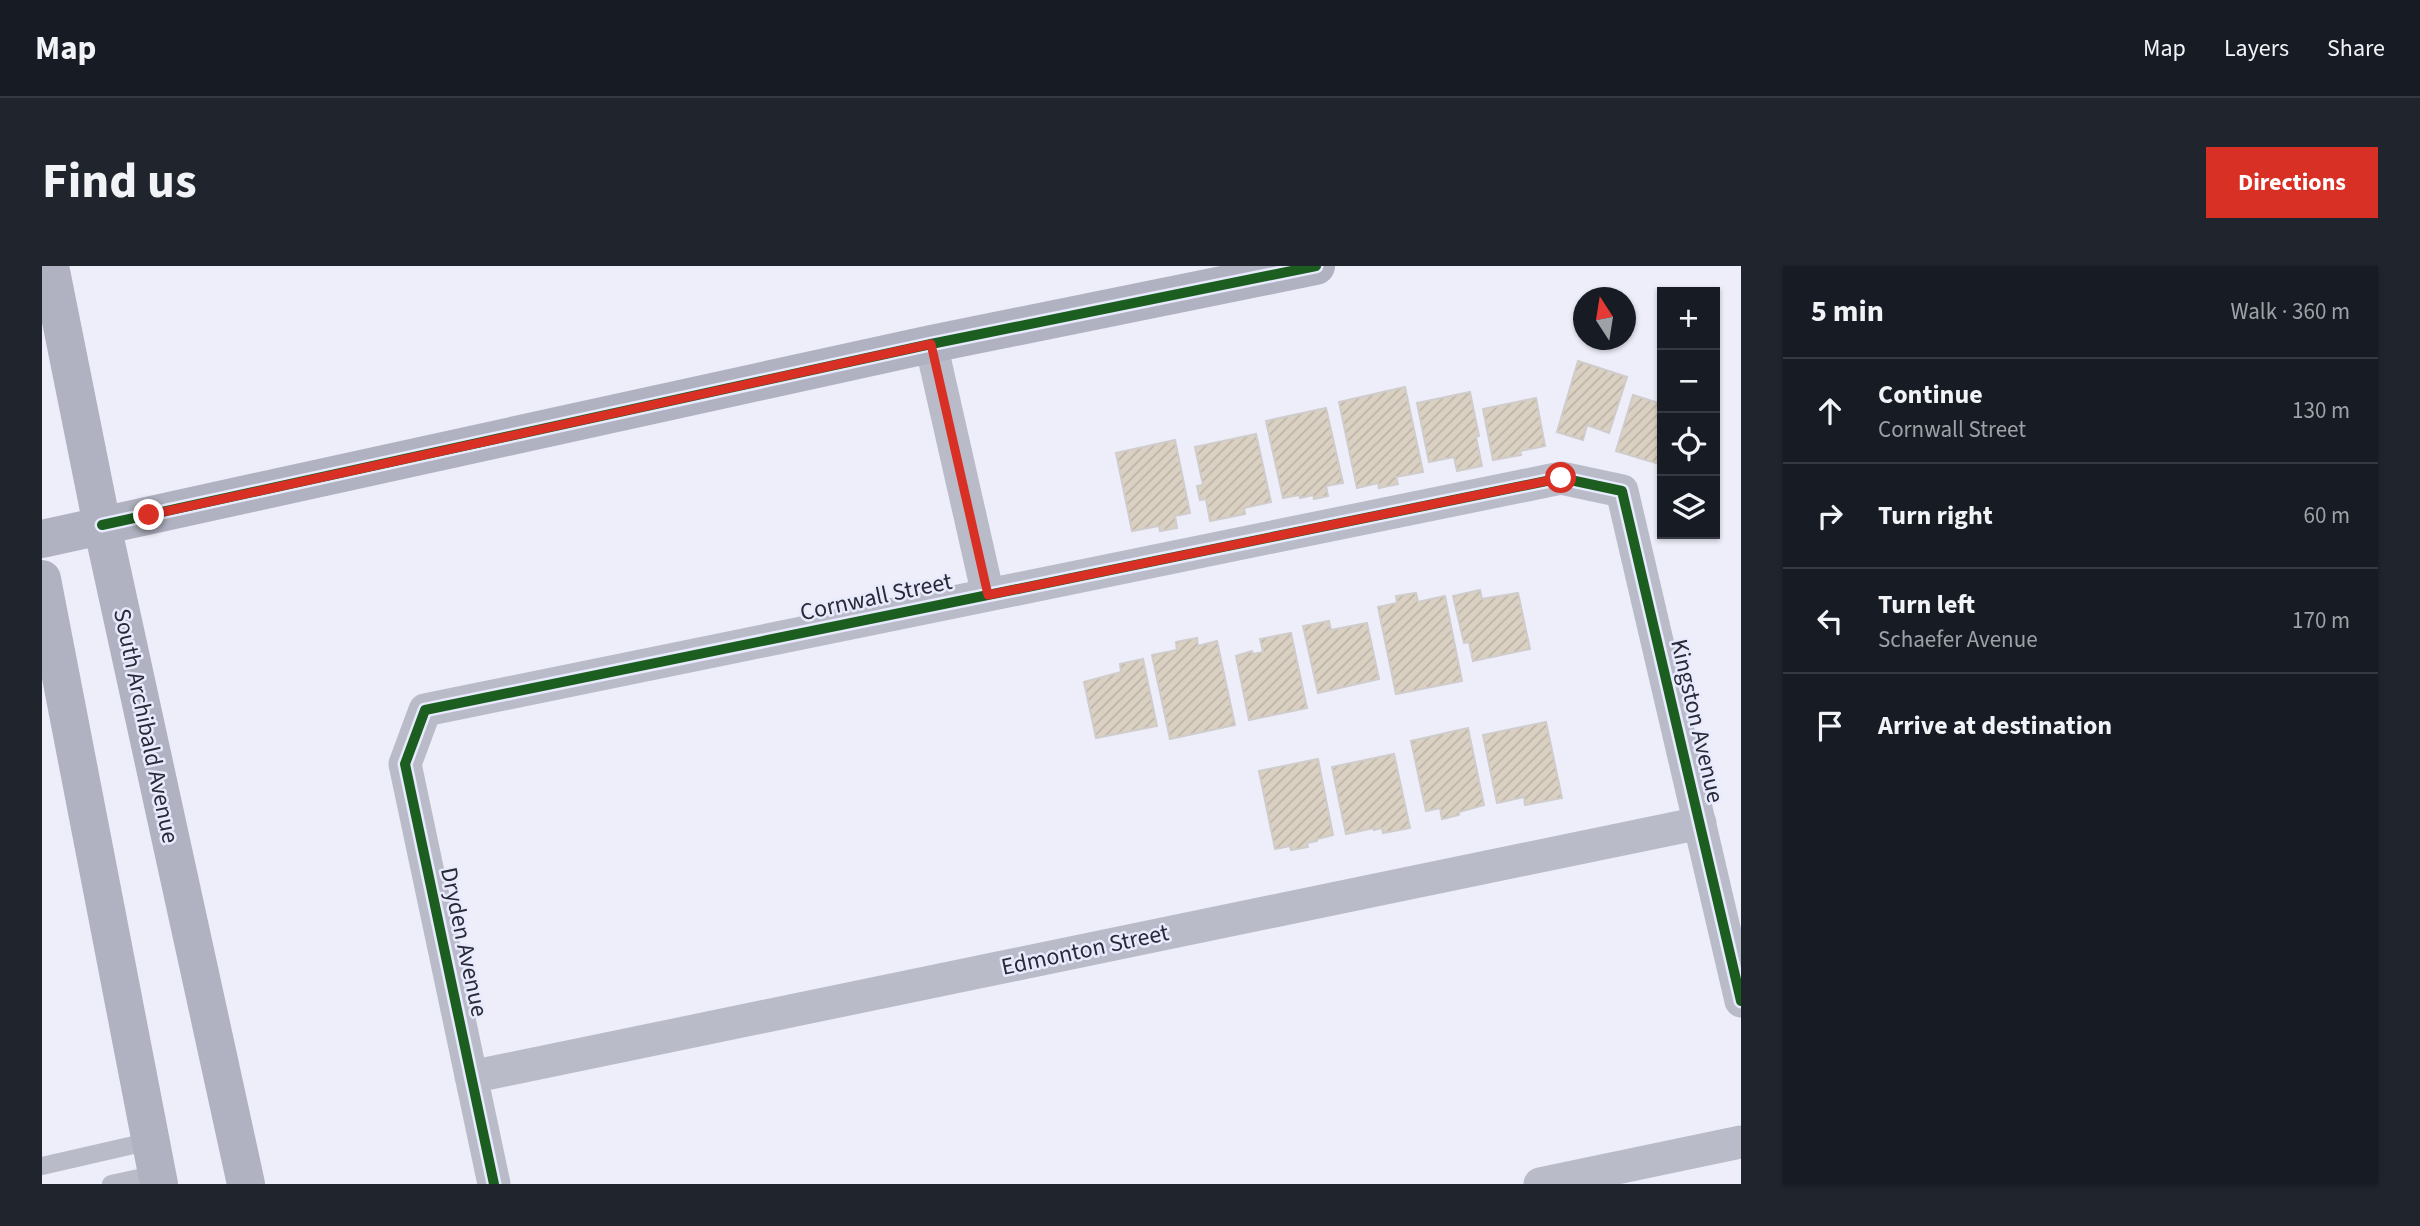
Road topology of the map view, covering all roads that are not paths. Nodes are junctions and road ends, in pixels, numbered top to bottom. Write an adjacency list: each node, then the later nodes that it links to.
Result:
1 (50, 266): 5 (main road, South Archibald Avenue)
2 (1316, 266): 3 (main road)
3 (931, 344): 5 (main road); 8 (street)
4 (1622, 491): 8 (street, Cornwall Street); 11 (street, Kingston Avenue)
5 (102, 525): 6 (main road); 19 (main road, South Archibald Avenue)
6 (42, 538)
7 (42, 579): 9 (main road)
8 (988, 595): 10 (street, Cornwall Street)
9 (48, 643): 16 (main road)
10 (425, 710): 13 (street, Dryden Avenue)
11 (1700, 823): 12 (street, Kingston Avenue); 13 (street, Edmonton Street)
12 (1741, 1001)
13 (471, 1077): 20 (street, Dryden Avenue)
14 (1741, 1142): 17 (street)
15 (42, 1166): 16 (lane)
16 (155, 1166): 18 (lane)
17 (1548, 1183)
18 (111, 1184)
19 (246, 1184)
20 (494, 1184)

